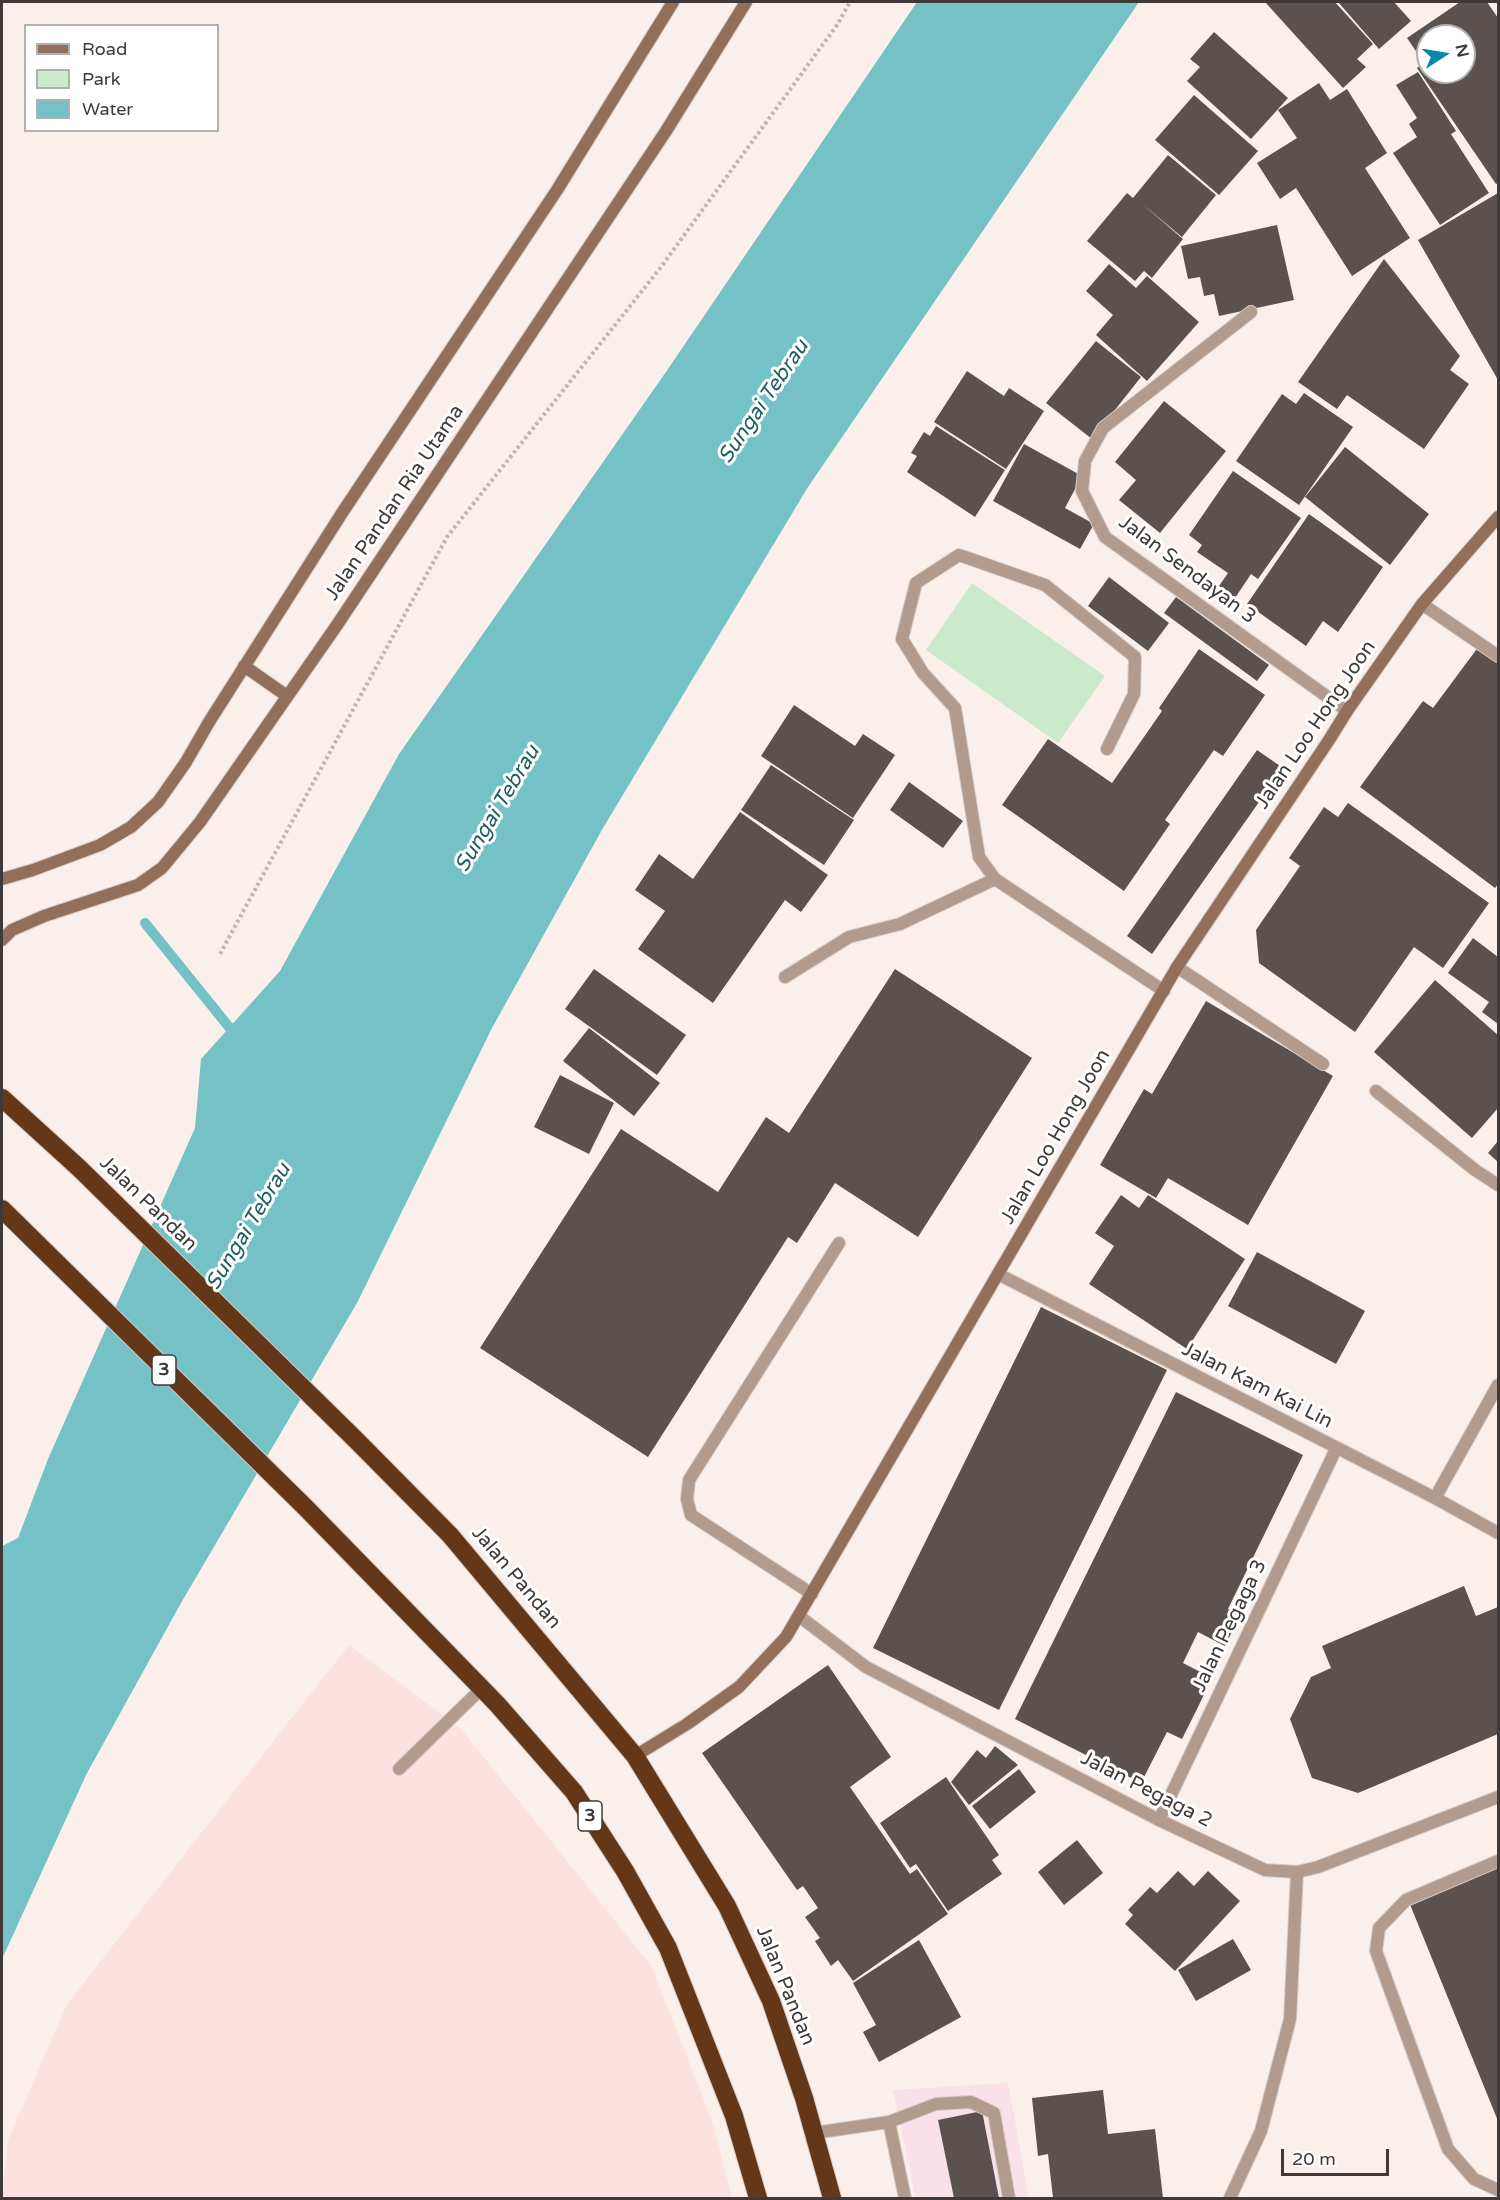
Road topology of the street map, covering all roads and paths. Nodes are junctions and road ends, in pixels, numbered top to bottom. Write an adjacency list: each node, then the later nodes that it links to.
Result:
1 (673, 2): 8 (street, Jalan Pandan Ria Utama)
2 (746, 2): 9 (street, Jalan Pandan Ria Utama)
3 (850, 2): 15 (path)
4 (1251, 312): 10 (street, Jalan Sendayan 3)
5 (1498, 517): 6 (street, Jalan Loo Hong Joon)
6 (1422, 604): 7 (street); 10 (street, Jalan Loo Hong Joon)
7 (1498, 656)
8 (244, 666): 9 (street); 12 (street, Jalan Pandan Ria Utama)
9 (287, 696): 14 (street, Jalan Pandan Ria Utama)
10 (1347, 711): 16 (street, Jalan Loo Hong Joon)
11 (1107, 749): 13 (street)
12 (2, 879)
13 (995, 879): 17 (street); 18 (street)
14 (2, 940)
15 (220, 954)
16 (1178, 967): 18 (street, Jalan Loo Hong Joon); 19 (street)
17 (785, 977)
18 (1164, 991): 25 (street, Jalan Loo Hong Joon)
19 (1323, 1064)
20 (1376, 1091): 22 (street)
21 (2, 1098): 33 (highway, Jalan Pandan)
22 (1498, 1185)
23 (2, 1209): 32 (highway, 3)
24 (838, 1243): 30 (street)
25 (998, 1274): 27 (street, Jalan Kam Kai Lin); 30 (street, Jalan Loo Hong Joon)
26 (1498, 1385): 28 (street)
27 (1336, 1449): 28 (street, Jalan Kam Kai Lin); 36 (street, Jalan Pegaga 3)
28 (1435, 1498): 29 (street, Jalan Kam Kai Lin)
29 (1498, 1533)
30 (812, 1594): 31 (street, Jalan Loo Hong Joon)
31 (799, 1616): 33 (street, Jalan Loo Hong Joon); 36 (street, Jalan Pegaga 2)
32 (482, 1688): 34 (street); 42 (highway, 3)
33 (635, 1756): 40 (highway, Jalan Pandan)
34 (399, 1769)
35 (1498, 1797): 38 (street, Jalan Pegaga 2)
36 (1159, 1821): 38 (street, Jalan Pegaga 2)
37 (1498, 1861): 41 (street)
38 (1297, 1872): 46 (street)
39 (888, 2122): 40 (street); 44 (street); 45 (street)
40 (814, 2133): 43 (highway, Jalan Pandan)
41 (1498, 2190)
42 (758, 2199)
43 (832, 2199)
44 (905, 2199)
45 (1009, 2199)
46 (1230, 2199)

